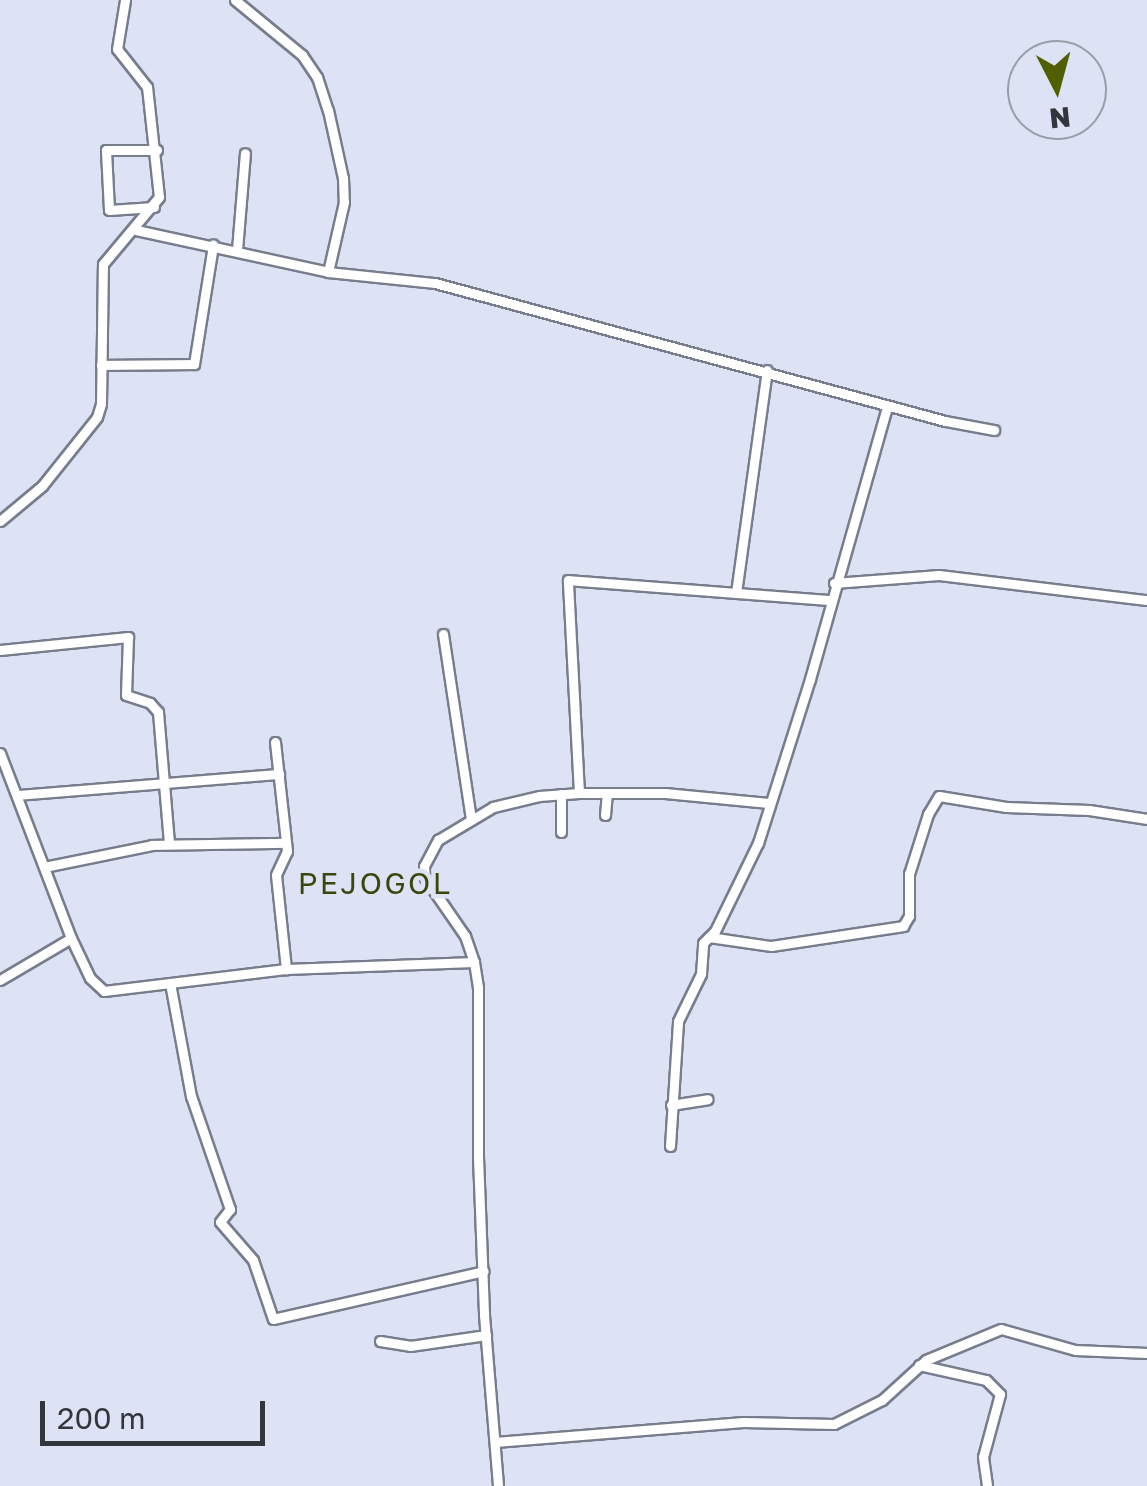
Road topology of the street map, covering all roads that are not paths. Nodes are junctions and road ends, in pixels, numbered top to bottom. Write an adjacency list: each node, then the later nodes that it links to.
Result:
1 (124, 0): 3 (street)
2 (235, 0): 9 (street)
3 (157, 150): 5 (street); 5 (street)
4 (245, 153): 8 (street)
5 (154, 207): 6 (street)
6 (136, 230): 7 (street); 10 (street)
7 (213, 245): 8 (street); 10 (street)
8 (237, 250): 9 (street)
9 (328, 272): 11 (street)
10 (102, 366): 14 (street)
11 (767, 370): 12 (street); 16 (street)
12 (886, 406): 13 (street); 15 (street)
13 (994, 430)
14 (0, 521)
15 (834, 584): 17 (street); 18 (street)
16 (736, 593): 17 (street); 25 (street)
17 (830, 600): 29 (street)
18 (1147, 600)
19 (443, 634): 32 (street)
20 (0, 650): 24 (street)
21 (275, 742): 23 (street)
22 (0, 753): 28 (street)
23 (278, 774): 24 (street); 34 (street)
24 (163, 783): 28 (street); 35 (street)
25 (579, 793): 26 (street); 27 (street)
26 (561, 794): 32 (street); 33 (street)
27 (607, 794): 29 (street); 30 (street)
28 (16, 795): 36 (street)
29 (769, 803): 37 (street)
30 (606, 815)
31 (1147, 819): 37 (street)
32 (471, 820): 39 (street)
33 (561, 832)
34 (286, 843): 35 (street); 40 (street)
35 (168, 844): 36 (street)
36 (44, 868): 38 (street)
37 (709, 937): 44 (street)
38 (71, 938): 41 (street); 42 (street)
39 (474, 962): 40 (street); 46 (street)
40 (286, 969): 42 (street)
41 (0, 980)
42 (170, 983): 46 (street)
43 (708, 1099): 44 (street)
44 (671, 1105): 45 (street)
45 (670, 1146)
46 (484, 1271): 47 (street)
47 (486, 1334): 48 (street); 51 (street)
48 (380, 1341)
49 (1147, 1353): 50 (street)
50 (919, 1365): 51 (street); 53 (street)
51 (494, 1442): 52 (street)
52 (498, 1486)
53 (987, 1486)

